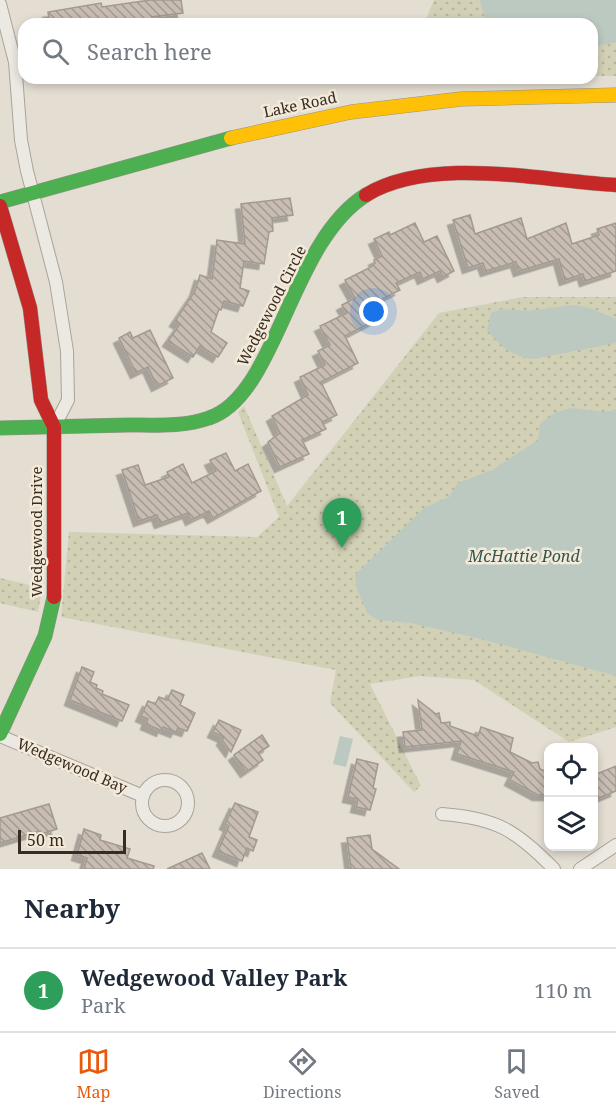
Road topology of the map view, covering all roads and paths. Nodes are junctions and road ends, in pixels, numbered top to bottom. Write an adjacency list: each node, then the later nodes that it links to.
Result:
1 (0, 4): 4 (street, Wedgewood Drive)
2 (616, 95): 4 (street, Lake Road)
3 (616, 185): 6 (street, Wedgewood Circle)
4 (33, 193): 5 (street, Lake Road); 6 (street, Wedgewood Drive)
5 (0, 204): 6 (street, Wedgewood Drive)
6 (54, 427): 7 (street, Wedgewood Circle); 8 (street, Wedgewood Drive)
7 (0, 428)
8 (0, 735): 9 (street, Wedgewood Bay)
9 (143, 796)
10 (442, 814): 12 (street)
11 (616, 844): 13 (street)
12 (554, 869)
13 (580, 869)

